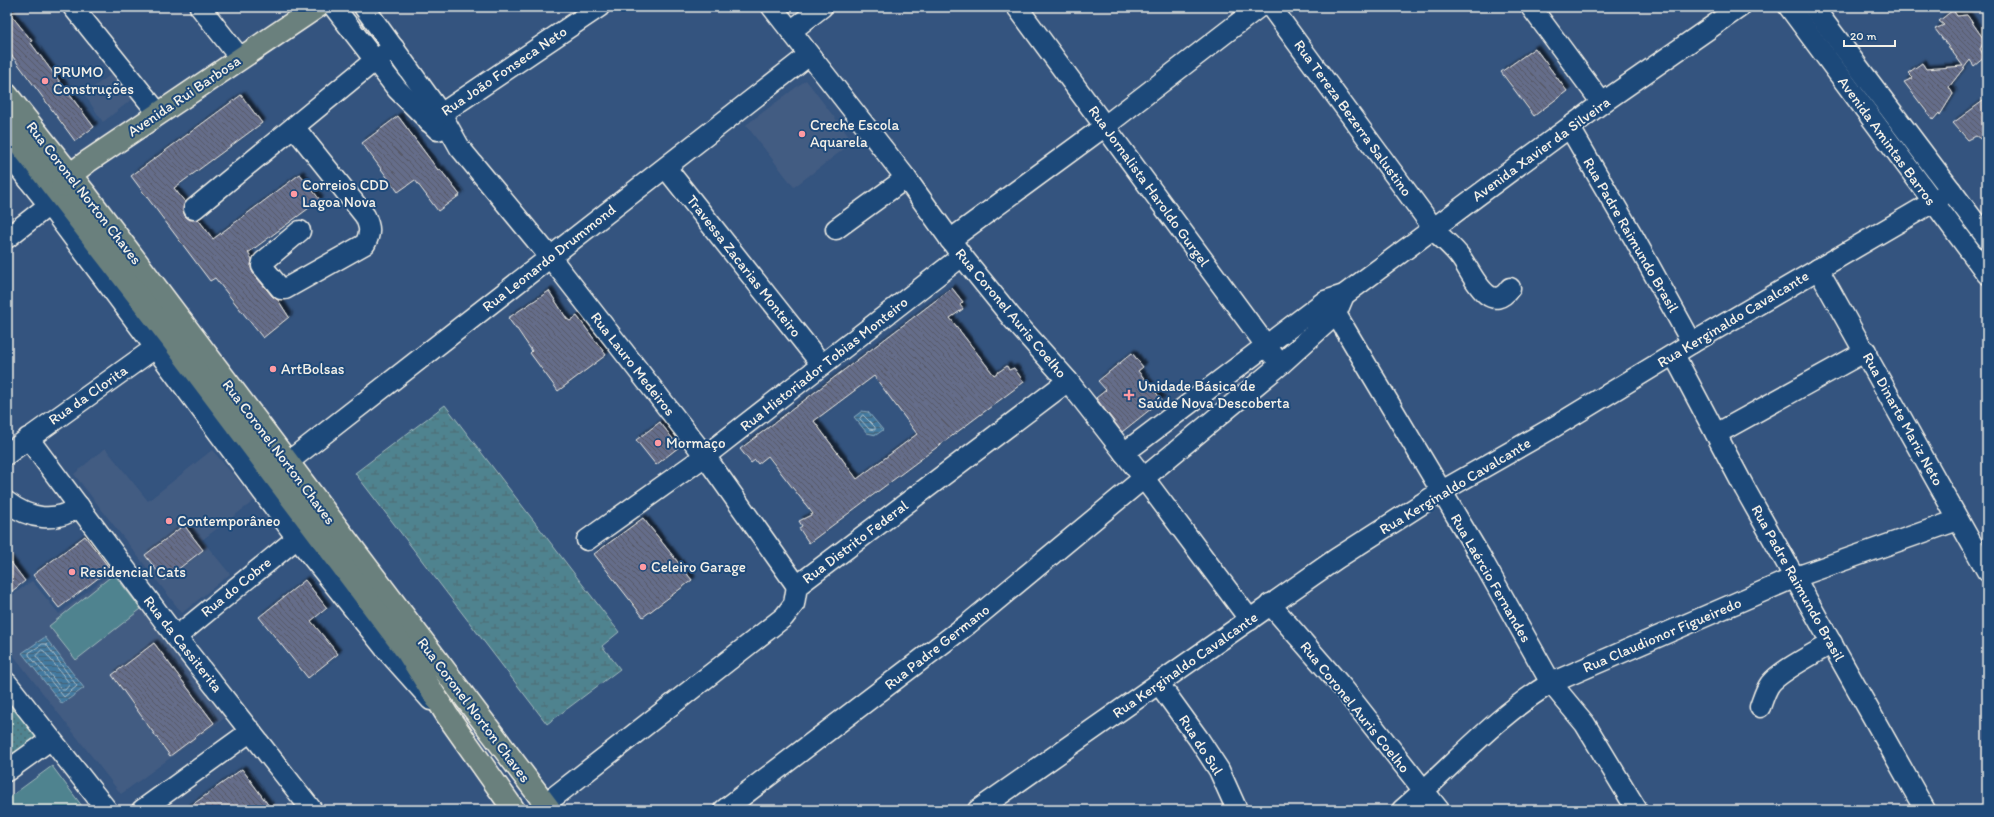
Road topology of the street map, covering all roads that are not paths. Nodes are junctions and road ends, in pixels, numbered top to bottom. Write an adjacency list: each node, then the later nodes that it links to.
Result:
1 (73, 7): 23 (street)
2 (200, 7): 19 (street)
3 (317, 7): 19 (main road, Avenida Rui Barbosa)
4 (334, 7): 20 (street, Rua Lauro Medeiros)
5 (364, 7): 17 (street, Rua Lauro Medeiros)
6 (599, 7): 24 (street, Rua João Fonseca Neto)
7 (772, 7): 16 (street, Rua Coronel Auris Coelho)
8 (822, 7): 16 (street)
9 (1017, 7): 25 (street, Rua Jornalista Haroldo Gurgel)
10 (1259, 7): 25 (street)
11 (1272, 7): 38 (street, Rua Tereza Bezerra Salustino)
12 (1531, 7): 22 (street)
13 (1740, 7): 22 (street, Avenida Xavier da Silveira)
14 (1789, 7): 34 (street, Avenida Amintas Barros)
15 (1813, 7): 33 (street, Avenida Amintas Barros)
16 (791, 31): 18 (street, Rua Coronel Auris Coelho)
17 (394, 48): 20 (street); 24 (street, Rua Lauro Medeiros)
18 (809, 55): 30 (street, Rua Leonardo Drummond); 31 (street, Rua Coronel Auris Coelho)
19 (240, 58): 23 (main road, Avenida Rui Barbosa)
20 (374, 61): 24 (street, Rua Lauro Medeiros); 27 (street)
21 (7, 95): 32 (main road, Rua Coronel Norton Chaves)
22 (1602, 103): 28 (street, Avenida Xavier da Silveira)
23 (158, 113): 32 (main road, Avenida Rui Barbosa)
24 (435, 118): 43 (street, Rua Lauro Medeiros)
25 (1105, 126): 41 (street); 50 (street, Rua Jornalista Haroldo Gurgel)
26 (7, 127): 32 (main road, Rua Coronel Norton Chaves)
27 (294, 127): 35 (street); 37 (street)
28 (1570, 128): 38 (street, Avenida Xavier da Silveira); 49 (street, Rua Padre Raimundo Brasil)
29 (7, 153): 32 (street, Rua Coronel Norton Chaves)
30 (666, 168): 43 (street, Rua Leonardo Drummond); 53 (street, Travessa Zacarias Monteiro)
31 (906, 178): 36 (street); 41 (street, Rua Coronel Auris Coelho)
32 (59, 190): 39 (street); 48 (main road, Rua Coronel Norton Chaves); 61 (main road, Rua Coronel Norton Chaves)
33 (1951, 190): 34 (street, Rua Kerginaldo Cavalcante); 40 (street, Avenida Amintas Barros)
34 (1933, 202): 44 (street, Rua Kerginaldo Cavalcante); 45 (street, Avenida Amintas Barros)
35 (194, 209)
36 (836, 229)
37 (300, 231)
38 (1436, 231): 46 (street, Rua Tereza Bezerra Salustino); 47 (street, Avenida Xavier da Silveira)
39 (7, 238)
40 (1987, 238)
41 (950, 240): 42 (street, Rua Coronel Auris Coelho)
42 (962, 256): 53 (street, Rua Historiador Tobias Monteiro); 55 (street, Rua Coronel Auris Coelho)
43 (550, 257): 60 (street, Rua Lauro Medeiros); 61 (street, Rua Leonardo Drummond)
44 (1818, 269): 49 (street, Rua Kerginaldo Cavalcante); 51 (street, Rua Dinarte Mariz Neto)
45 (1987, 274)
46 (1510, 288)
47 (1331, 308): 50 (street); 54 (street, Avenida Xavier da Silveira); 63 (street, Rua Laércio Fernandes)
48 (162, 342): 57 (street, Rua da Clorita); 67 (street, Rua Coronel Norton Chaves); 80 (main road, Rua Coronel Norton Chaves)
49 (1692, 343): 52 (street, Rua Kerginaldo Cavalcante)
50 (1266, 345): 54 (street, Rua Jornalista Haroldo Gurgel); 58 (street)
51 (1866, 351): 56 (street); 66 (street, Rua Dinarte Mariz Neto)
52 (1674, 355): 56 (street, Rua Padre Raimundo Brasil); 63 (street, Rua Kerginaldo Cavalcante)
53 (822, 365): 60 (street, Rua Historiador Tobias Monteiro)
54 (1280, 365): 62 (street, Avenida Xavier da Silveira)
55 (1068, 381): 58 (street, Rua Coronel Auris Coelho); 71 (street, Rua Distrito Federal)
56 (1716, 434): 70 (street, Rua Padre Raimundo Brasil)
57 (28, 438): 59 (street, Rua da Clorita); 65 (street, Rua da Cassiterita)
58 (1124, 453): 62 (street, Rua Coronel Auris Coelho)
59 (7, 454)
60 (705, 456): 68 (street, Rua Historiador Tobias Monteiro); 71 (street, Rua Lauro Medeiros)
61 (288, 462): 85 (main road, Rua Coronel Norton Chaves)
62 (1143, 477): 73 (street, Rua Coronel Auris Coelho); 90 (street, Rua Padre Germano)
63 (1442, 491): 72 (street, Rua Kerginaldo Cavalcante); 78 (street, Rua Laércio Fernandes)
64 (7, 502): 65 (street)
65 (79, 506): 74 (street, Rua da Cassiterita)
66 (1958, 520): 69 (street, Rua Dinarte Mariz Neto); 70 (street, Rua Claudionor Figueiredo)
67 (297, 538): 74 (street, Rua do Cobre); 80 (street, Rua Coronel Norton Chaves)
68 (587, 540)
69 (1987, 571)
70 (1796, 578): 75 (street, Rua Padre Raimundo Brasil); 78 (street, Rua Claudionor Figueiredo)
71 (797, 586): 85 (street, Rua Distrito Federal)
72 (1270, 604): 73 (street, Rua Kerginaldo Cavalcante); 84 (street, Rua Coronel Auris Coelho)
73 (1250, 620): 77 (street, Rua Kerginaldo Cavalcante)
74 (176, 637): 81 (street, Rua da Cassiterita)
75 (1832, 643): 79 (street); 96 (street, Rua Padre Raimundo Brasil)
76 (7, 683): 82 (street)
77 (1159, 684): 91 (street, Rua Kerginaldo Cavalcante); 92 (street, Rua do Sul)
78 (1551, 684): 84 (street, Rua Claudionor Figueiredo); 95 (street, Rua Laércio Fernandes)
79 (1760, 707)
80 (447, 715): 89 (main road, Rua Coronel Norton Chaves)
81 (250, 731): 87 (street); 88 (street, Rua da Cassiterita)
82 (50, 740): 83 (street); 86 (street)
83 (7, 771)
84 (1423, 791): 93 (street, Rua Claudionor Figueiredo); 94 (street, Rua Coronel Auris Coelho)
85 (547, 807)
86 (107, 810)
87 (142, 810)
88 (312, 810)
89 (514, 810)
90 (724, 810)
91 (978, 810)
92 (1237, 810)
93 (1402, 810)
94 (1439, 810)
95 (1637, 810)
96 (1925, 810)

